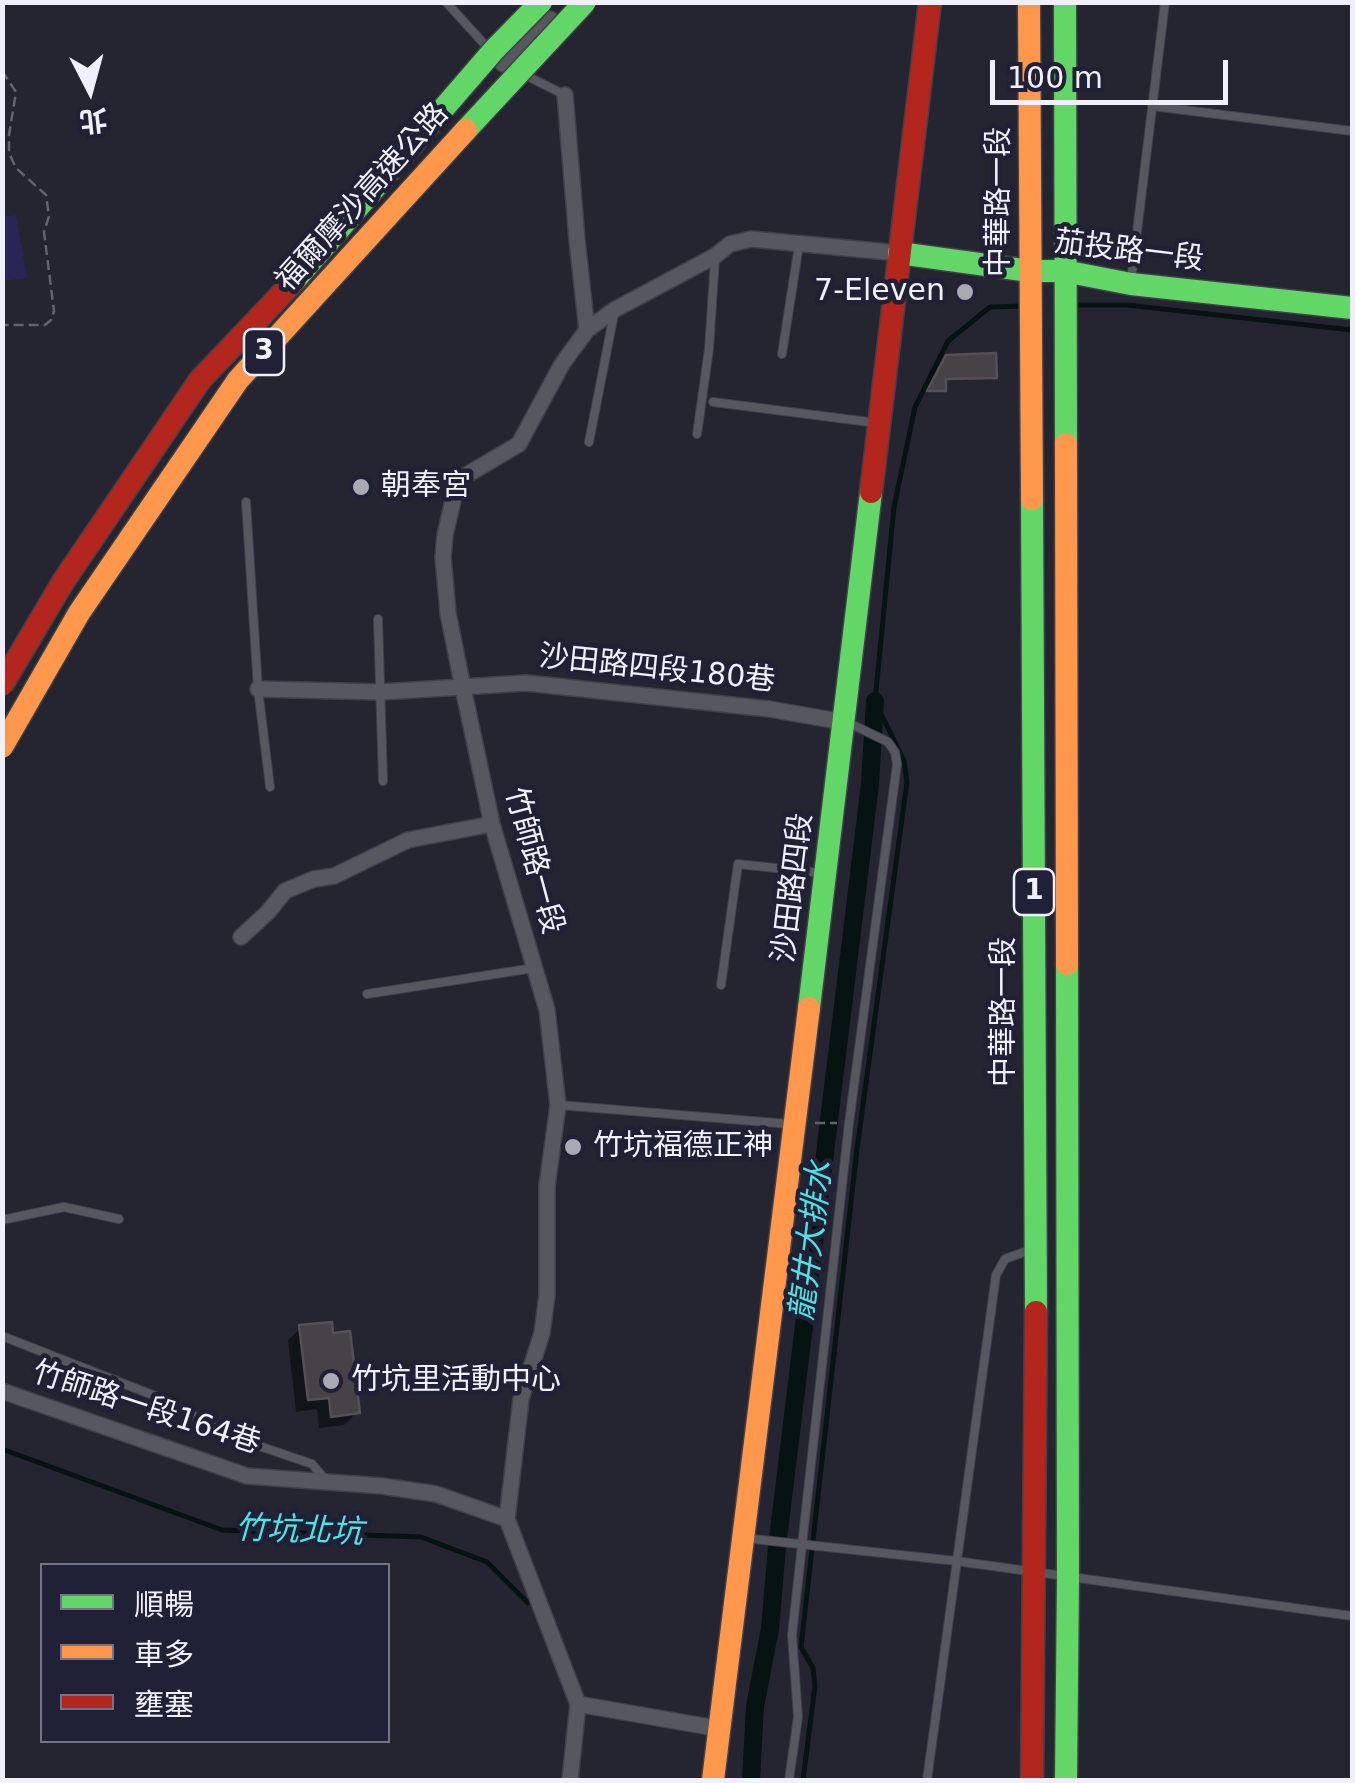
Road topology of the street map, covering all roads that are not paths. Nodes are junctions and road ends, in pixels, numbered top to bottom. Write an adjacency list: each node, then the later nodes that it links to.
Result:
1 (446, 2): 9 (lane)
2 (541, 2): 29 (main road, 福爾摩沙高速公路 / 3, bridge)
3 (567, 2): 9 (street)
4 (585, 2): 34 (main road, 福爾摩沙高速公路 / 3, bridge)
5 (930, 2): 14 (main road, 沙田路四段)
6 (1029, 2): 16 (main road, 中華路一段 / 1)
7 (1065, 2): 17 (main road, 中華路一段 / 1)
8 (1165, 2): 11 (lane)
9 (503, 64): 10 (lane)
10 (565, 96): 21 (street)
11 (1152, 106): 12 (lane); 18 (lane)
12 (1352, 131)
13 (800, 242): 14 (street, 竹師路一段); 15 (street, 竹師路一段); 22 (lane)
14 (899, 253): 16 (main road, 茄投路一段); 24 (main road, 沙田路四段)
15 (715, 256): 20 (street, 竹師路一段); 25 (lane)
16 (1030, 271): 17 (main road, 茄投路一段); 47 (main road, 中華路一段 / 1)
17 (1064, 272): 18 (main road, 茄投路一段); 56 (main road, 中華路一段 / 1)
18 (1130, 284): 19 (main road, 茄投路一段)
19 (1352, 308)
20 (614, 310): 21 (street, 竹師路一段); 26 (lane)
21 (587, 330): 30 (street, 竹師路一段)
22 (782, 354)
23 (712, 402): 24 (lane)
24 (879, 424): 33 (main road, 沙田路四段)
25 (697, 434)
26 (589, 442)
27 (246, 502): 31 (lane)
28 (378, 619): 32 (lane)
29 (2, 685)
30 (462, 688): 32 (street, 沙田路四段180巷); 33 (street, 沙田路四段180巷); 37 (street, 竹師路一段)
31 (258, 689): 32 (street, 沙田路四段180巷); 36 (lane)
32 (382, 692): 35 (lane)
33 (844, 722): 38 (main road, 沙田路四段); 53 (lane)
34 (2, 747)
35 (383, 781)
36 (270, 787)
37 (492, 824): 39 (street); 40 (street, 竹師路一段)
38 (826, 873): 41 (lane); 44 (main road, 沙田路四段)
39 (241, 937)
40 (534, 968): 42 (lane); 43 (street, 竹師路一段)
41 (721, 985)
42 (367, 994)
43 (558, 1105): 44 (lane); 51 (street, 竹師路一段)
44 (800, 1124): 52 (main road, 沙田路四段)
45 (119, 1219): 46 (lane)
46 (2, 1220)
47 (1036, 1248): 54 (lane); 55 (main road, 中華路一段 / 1)
48 (2, 1336): 50 (lane)
49 (2, 1391): 50 (street, 竹師路一段164巷)
50 (326, 1482): 51 (street, 竹師路一段164巷)
51 (507, 1519): 58 (street, 竹師路一段)
52 (754, 1539): 53 (lane); 59 (main road, 沙田路四段)
53 (802, 1544): 54 (lane); 62 (lane)
54 (956, 1561): 55 (lane); 63 (lane)
55 (1032, 1573): 56 (lane); 64 (main road, 中華路一段 / 1)
56 (1068, 1578): 57 (lane); 65 (main road, 中華路一段 / 1)
57 (1352, 1616)
58 (578, 1704): 59 (street); 60 (street, 竹師路一段)
59 (721, 1730): 61 (main road, 沙田路四段)
60 (570, 1780)
61 (713, 1780)
62 (789, 1780)
63 (927, 1780)
64 (1032, 1780)
65 (1066, 1780)

